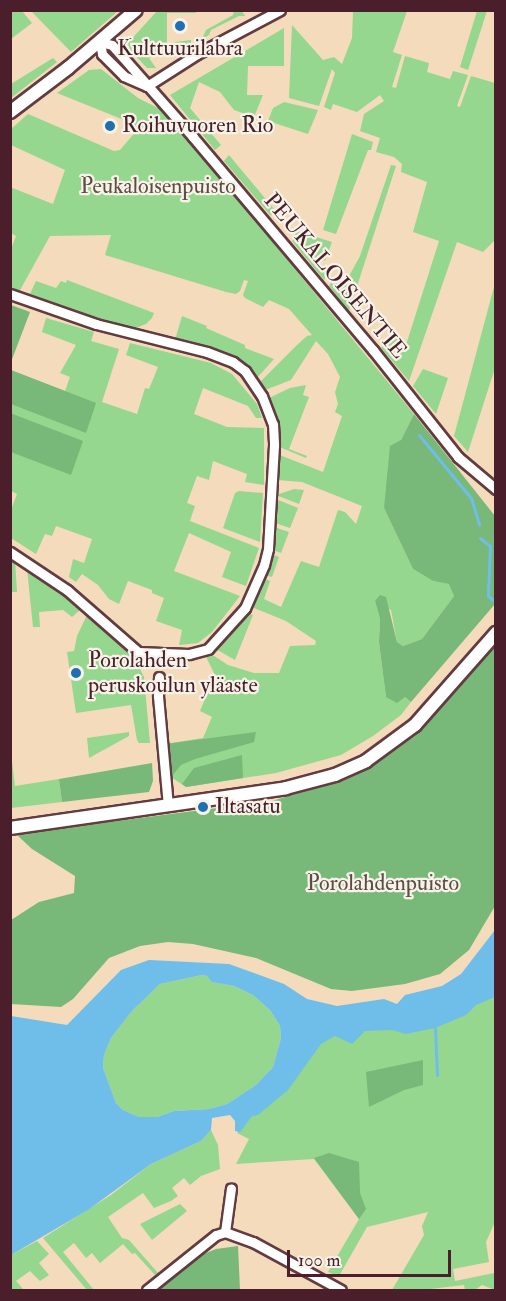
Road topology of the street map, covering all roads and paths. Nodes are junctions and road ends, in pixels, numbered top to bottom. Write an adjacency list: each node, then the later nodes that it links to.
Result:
1 (136, 10): 3 (street)
2 (280, 10): 4 (street)
3 (100, 42): 4 (street, PEUKALOISENTIE); 5 (street)
4 (147, 86): 7 (street, PEUKALOISENTIE)
5 (10, 112)
6 (10, 294): 8 (street)
7 (495, 489)
8 (10, 552)
9 (495, 633): 11 (street)
10 (159, 677): 11 (street)
11 (168, 805): 12 (street)
12 (10, 828)
13 (231, 1188): 14 (street)
14 (225, 1232): 15 (street); 16 (street)
15 (147, 1290)
16 (341, 1290)

